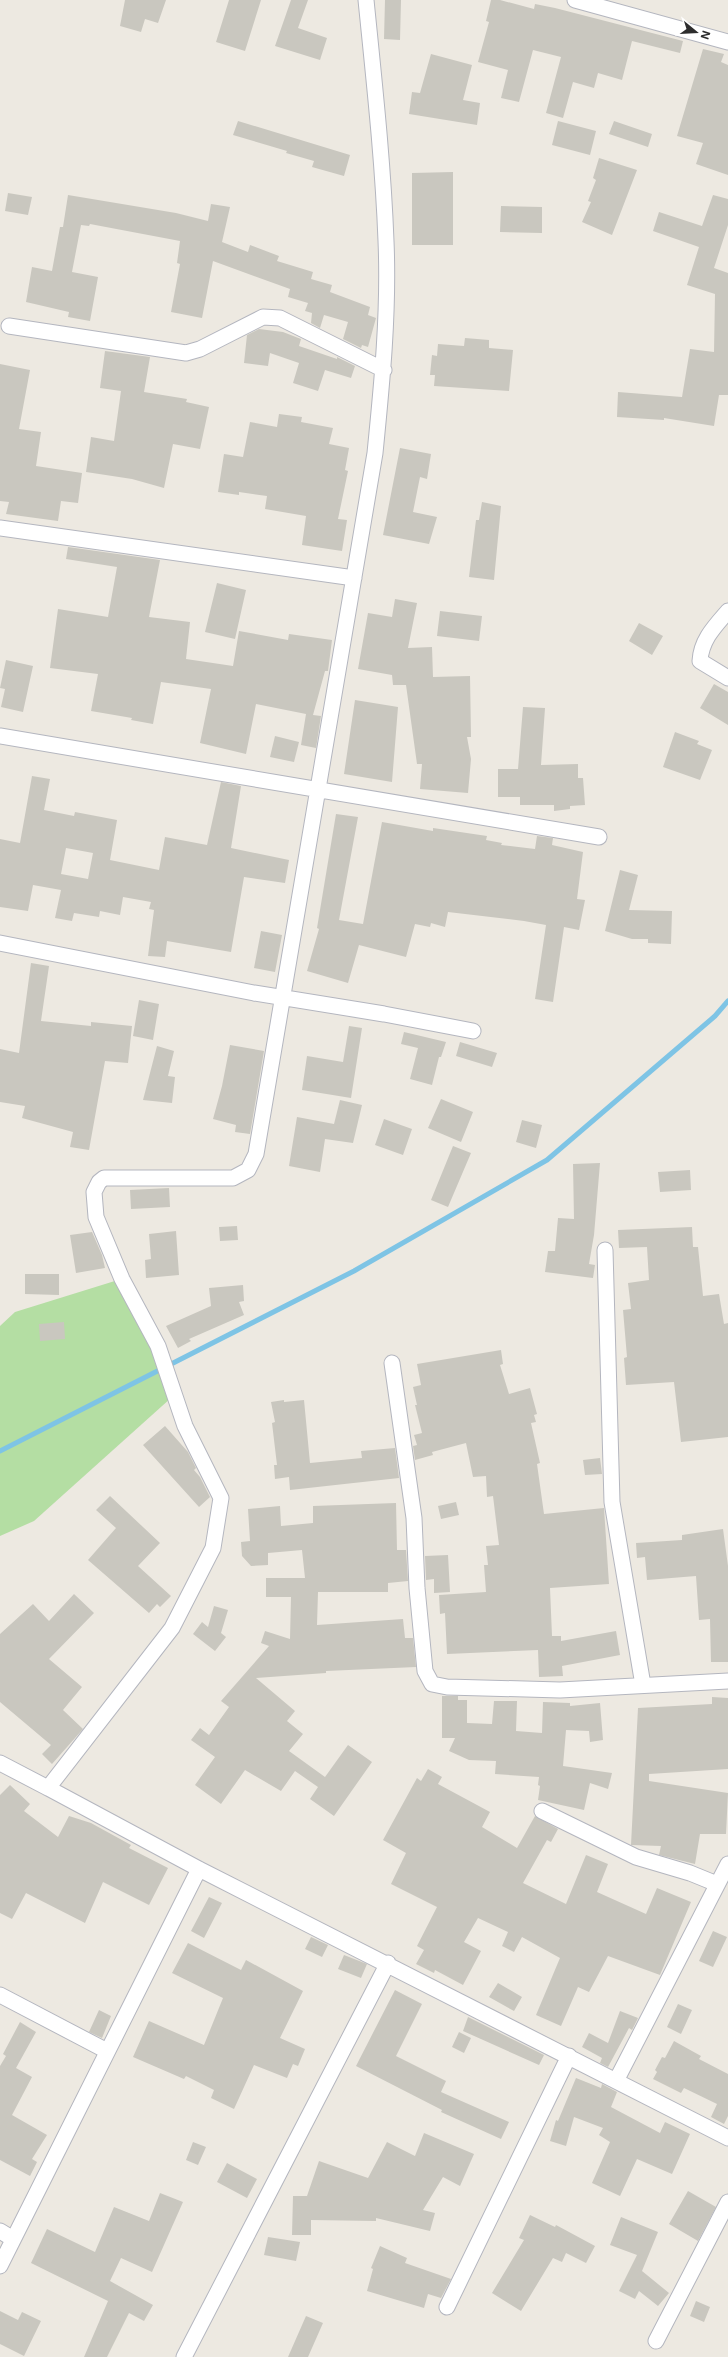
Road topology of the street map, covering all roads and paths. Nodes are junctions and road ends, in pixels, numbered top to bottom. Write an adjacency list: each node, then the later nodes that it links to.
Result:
1 (366, 0): 5 (street)
2 (575, 0): 3 (street)
3 (728, 42)
4 (9, 326): 5 (street)
5 (384, 370): 7 (street)
6 (0, 528): 7 (street)
7 (354, 578): 11 (street)
8 (728, 611): 9 (street)
9 (728, 678)
10 (0, 736): 11 (street)
11 (316, 790): 12 (street); 14 (street)
12 (599, 837)
13 (0, 943): 14 (street)
14 (282, 996): 15 (street); 21 (street)
15 (473, 1031)
16 (605, 1250): 19 (street)
17 (392, 1363): 19 (street)
18 (728, 1681): 19 (street)
19 (643, 1685)
20 (0, 1763): 21 (street)
21 (48, 1788): 24 (street)
22 (542, 1810): 25 (street)
23 (728, 1864): 25 (street)
24 (199, 1869): 26 (street); 28 (street)
25 (717, 1884): 30 (street)
26 (388, 1963): 29 (street); 38 (street)
27 (0, 1995): 28 (street)
28 (107, 2051): 34 (street)
29 (569, 2056): 30 (street); 36 (street)
30 (616, 2079): 31 (street)
31 (728, 2138)
32 (728, 2202): 37 (street)
33 (0, 2231): 34 (street)
34 (13, 2238): 35 (street)
35 (0, 2266)
36 (447, 2307)
37 (656, 2341)
38 (184, 2357)

